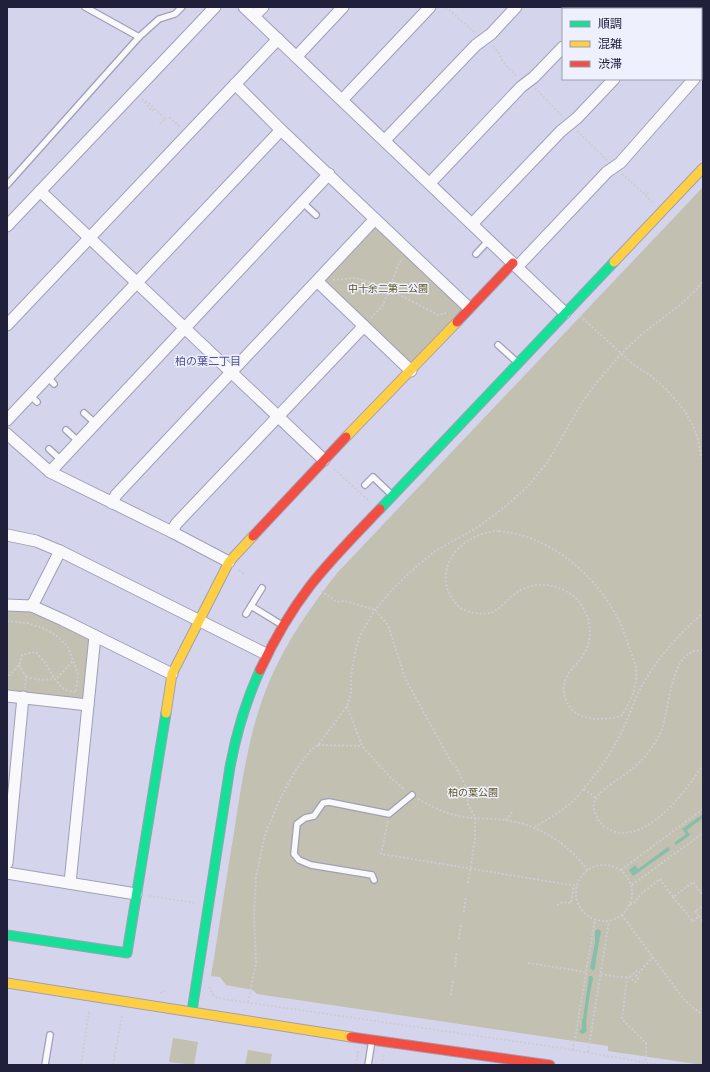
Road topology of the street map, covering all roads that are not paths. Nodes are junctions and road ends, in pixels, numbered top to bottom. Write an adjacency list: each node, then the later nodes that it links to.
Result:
1 (85, 7): 10 (lane)
2 (182, 7): 10 (lane)
3 (215, 7): 24 (street)
4 (244, 7): 9 (street)
5 (263, 7): 9 (street)
6 (343, 7): 13 (street)
7 (430, 7): 17 (street)
8 (516, 7): 19 (street)
9 (254, 16): 11 (street)
10 (139, 37): 23 (lane)
11 (278, 39): 13 (street); 16 (street)
12 (562, 48): 22 (street)
13 (297, 56): 17 (street)
14 (613, 80): 28 (street)
15 (693, 80): 33 (street)
16 (235, 84): 18 (street); 30 (street)
17 (343, 99): 19 (street)
18 (281, 130): 21 (street); 35 (street)
19 (385, 140): 22 (street)
20 (703, 168): 37 (street)
21 (329, 174): 25 (street); 27 (street)
22 (430, 183): 28 (street)
23 (7, 185)
24 (40, 191): 29 (street); 30 (street)
25 (302, 202): 26 (lane); 40 (street)
26 (316, 215)
27 (375, 219): 34 (street); 36 (street)
28 (472, 224): 31 (street)
29 (7, 226)
30 (90, 238): 35 (street); 39 (street)
31 (489, 240): 32 (lane); 33 (street)
32 (476, 254)
33 (515, 265): 36 (street); 37 (street)
34 (317, 281): 38 (street); 43 (street)
35 (137, 283): 40 (street); 47 (street)
36 (469, 308): 44 (street)
37 (566, 313): 42 (street)
38 (366, 323): 44 (street); 46 (street)
39 (7, 325)
40 (184, 327): 43 (street); 48 (street)
41 (498, 345): 42 (lane)
42 (518, 363): 57 (street)
43 (231, 371): 46 (street); 58 (street)
44 (411, 371): 54 (street)
45 (84, 413): 48 (lane)
46 (278, 416): 54 (street); 59 (street)
47 (7, 420)
48 (95, 423): 51 (street)
49 (66, 430): 51 (lane)
50 (7, 434): 55 (street)
51 (78, 442): 53 (street)
52 (49, 449): 53 (lane)
53 (61, 460): 55 (street)
54 (324, 460): 62 (street)
55 (50, 472): 58 (street)
56 (365, 485): 57 (lane)
57 (393, 496): 69 (street)
58 (112, 503): 59 (street)
59 (172, 532): 62 (street)
60 (7, 535): 61 (street)
61 (60, 551): 65 (street); 68 (street)
62 (229, 562): 68 (street)
63 (262, 588): 66 (lane)
64 (7, 605): 65 (street)
65 (32, 606): 70 (street)
66 (251, 606): 67 (lane); 69 (lane)
67 (246, 614)
68 (199, 621): 71 (street); 72 (street)
69 (283, 625): 71 (street)
70 (95, 636): 72 (street); 75 (street)
71 (266, 654): 84 (street)
72 (172, 674): 81 (street)
73 (7, 696): 74 (street)
74 (23, 697): 75 (street); 77 (street)
75 (88, 705): 80 (street)
76 (412, 795): 79 (lane)
77 (7, 863)
78 (7, 873): 80 (street)
79 (374, 880)
80 (70, 883): 81 (street)
81 (136, 894): 82 (street)
82 (7, 935)
83 (7, 983): 84 (street)
84 (192, 1011): 86 (street)
85 (50, 1035): 87 (lane)
86 (372, 1040): 88 (lane); 89 (street)
87 (45, 1065)
88 (368, 1065)
89 (550, 1065)

